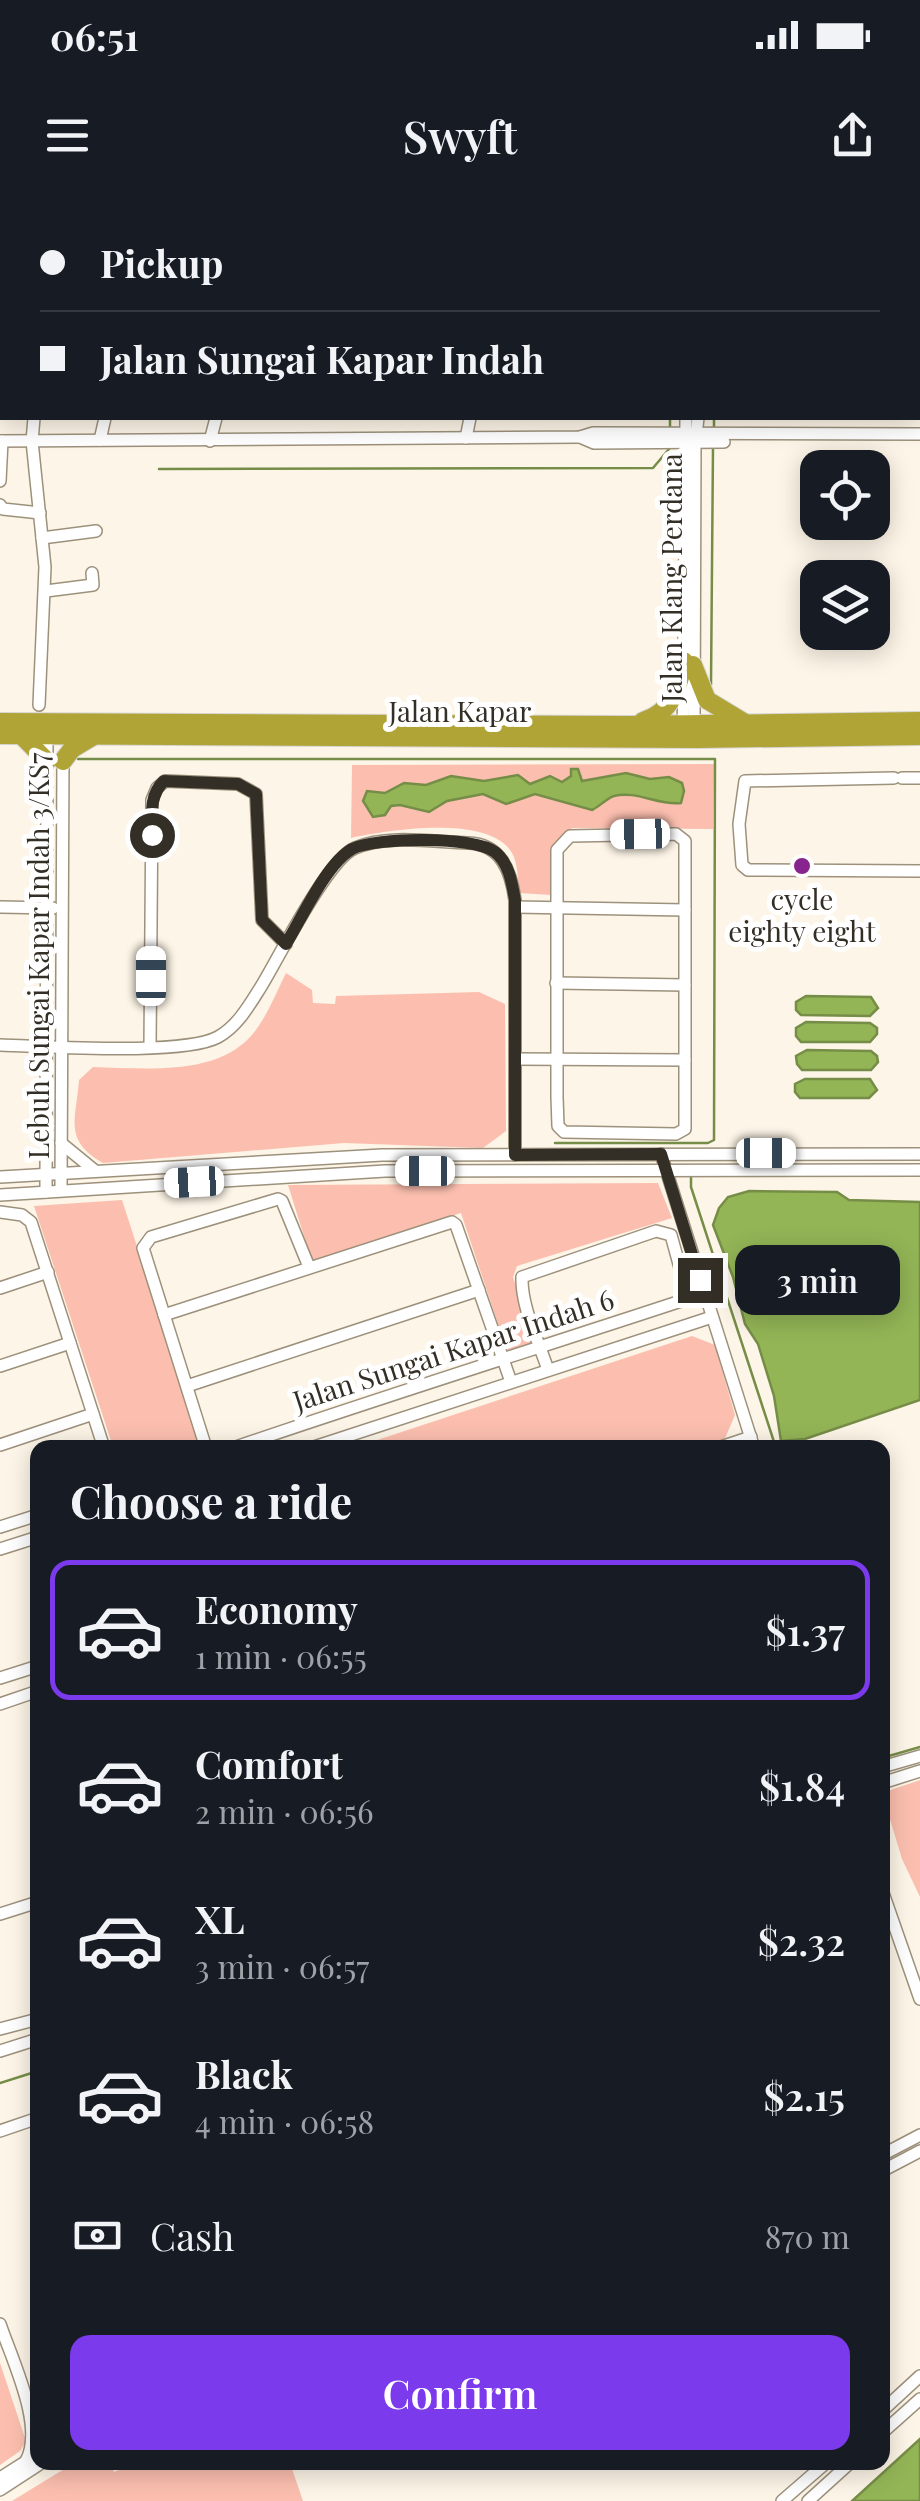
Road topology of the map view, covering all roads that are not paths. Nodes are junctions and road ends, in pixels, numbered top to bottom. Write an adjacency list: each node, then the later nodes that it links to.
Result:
1 (34, 420): 12 (street, Lebuh Sungai Kapar Indah 3/KS7)
2 (105, 420): 10 (street)
3 (216, 420): 13 (street)
4 (470, 420): 8 (street)
5 (686, 420): 9 (street, Jalan Klang Perdana)
6 (697, 420): 9 (street, Jalan Klang Perdana)
7 (920, 434): 9 (street)
8 (466, 438): 9 (street); 13 (street)
9 (685, 439): 21 (street, Jalan Klang Perdana)
10 (100, 440): 12 (street); 13 (street)
11 (1, 441): 12 (street); 14 (street)
12 (32, 441): 16 (street, Lebuh Sungai Kapar Indah 3/KS7)
13 (210, 442)
14 (0, 482)
15 (0, 505): 16 (street)
16 (40, 514): 18 (street, Lebuh Sungai Kapar Indah 3/KS7)
17 (96, 531): 18 (street)
18 (42, 538): 20 (street, Lebuh Sungai Kapar Indah 3/KS7)
19 (92, 573): 20 (street)
20 (46, 591): 25 (street, Lebuh Sungai Kapar Indah 3/KS7)
21 (688, 663): 24 (highway); 26 (highway); 27 (street, Jalan Klang Perdana)
22 (920, 720): 24 (highway, Jalan Kapar)
23 (0, 722): 25 (highway, Jalan Kapar)
24 (746, 723): 27 (highway, Jalan Kapar)
25 (52, 724): 26 (highway, Jalan Kapar); 29 (highway, Jalan Kapar); 30 (highway, Jalan Kapar); 32 (street, Lebuh Sungai Kapar Indah 3/KS7)
26 (628, 725): 27 (highway, Jalan Kapar)
27 (689, 732): 30 (highway, Jalan Kapar); 31 (highway, Jalan Kapar)
28 (0, 735): 29 (highway, Jalan Kapar)
29 (20, 735): 32 (highway)
30 (97, 735): 32 (highway)
31 (920, 736)
32 (55, 761): 37 (street, Lebuh Sungai Kapar Indah 3/KS7); 38 (street, Lebuh Sungai Kapar Indah 3/KS7)
33 (920, 778): 34 (street)
34 (920, 871)
35 (0, 907): 37 (street)
36 (515, 907): 39 (street); 41 (street); 48 (street)
37 (47, 908): 38 (street); 45 (street, Lebuh Sungai Kapar Indah 3/KS7)
38 (62, 908): 46 (street, Lebuh Sungai Kapar Indah 3/KS7)
39 (555, 908): 40 (street); 40 (street); 42 (street)
40 (686, 910): 43 (street)
41 (286, 944): 47 (street); 47 (street)
42 (556, 982): 43 (street); 49 (street)
43 (685, 985): 50 (street)
44 (0, 1045): 45 (street)
45 (46, 1046): 46 (street); 52 (street, Lebuh Sungai Kapar Indah 3/KS7)
46 (62, 1046): 47 (street); 51 (street, Lebuh Sungai Kapar Indah 3/KS7)
47 (150, 1047)
48 (515, 1060): 49 (street); 55 (street)
49 (556, 1060): 50 (street); 50 (street)
50 (685, 1060)
51 (60, 1143): 56 (street); 59 (street, Lebuh Sungai Kapar Indah 3/KS7)
52 (46, 1145): 60 (street, Lebuh Sungai Kapar Indah 3/KS7); 61 (street)
53 (661, 1154): 54 (street); 55 (street); 57 (street)
54 (920, 1154)
55 (515, 1155): 56 (street)
56 (94, 1170): 59 (street)
57 (664, 1170): 58 (street); 63 (street); 72 (street)
58 (920, 1170)
59 (60, 1172): 60 (street); 63 (street, Lebuh Sungai Kapar Indah 3/KS7)
60 (46, 1174): 61 (street); 64 (street, Lebuh Sungai Kapar Indah 3/KS7)
61 (20, 1176): 62 (street)
62 (0, 1177)
63 (60, 1190): 64 (street)
64 (46, 1192): 65 (street)
65 (0, 1195)
66 (0, 1212): 68 (street)
67 (309, 1266): 70 (street); 71 (street); 71 (street)
68 (48, 1272): 69 (street); 73 (street)
69 (0, 1288)
70 (479, 1290): 75 (street); 79 (street)
71 (164, 1315): 79 (street)
72 (712, 1317): 77 (street, Jalan Sungai Kapar Indah 6); 85 (street)
73 (70, 1344): 76 (street); 80 (street)
74 (540, 1347): 74 (street, Jalan Sungai Kapar Indah 6); 75 (street, Jalan Sungai Kapar Indah 6); 77 (street)
75 (503, 1359): 78 (street); 83 (street, Jalan Sungai Kapar Indah 6)
76 (0, 1366)
77 (548, 1370): 78 (street, Jalan Sungai Kapar Indah 6)
78 (511, 1382): 84 (street, Jalan Sungai Kapar Indah 6)
79 (186, 1386): 82 (street)
80 (93, 1414): 81 (street); 86 (street)
81 (101, 1440)
82 (203, 1440)
83 (257, 1440)
84 (336, 1440)
85 (751, 1440)
86 (0, 1445)
87 (30, 1518): 88 (street)
88 (0, 1527)
89 (30, 1540): 90 (street)
90 (0, 1550)
91 (30, 1669): 92 (street)
92 (0, 1678)
93 (30, 1695): 94 (street)
94 (0, 1704)
95 (920, 1756): 96 (street)
96 (890, 1765)
97 (920, 1771): 98 (street)
98 (890, 1780)
99 (30, 1905): 101 (street)
100 (890, 1913): 102 (street)
101 (0, 1914)
102 (920, 2000)
103 (30, 2021): 104 (street)
104 (0, 2029)
105 (30, 2042): 106 (street)
106 (0, 2051)
107 (30, 2121): 108 (street)
108 (0, 2131)
109 (920, 2135): 111 (street)
110 (920, 2150): 112 (street)
111 (890, 2151)
112 (890, 2166)
113 (0, 2324): 117 (street)
114 (920, 2376): 116 (street)
115 (920, 2399): 118 (street)
116 (890, 2404)
117 (30, 2410)
118 (890, 2426)
119 (30, 2459): 123 (street)
120 (31, 2470): 124 (street)
121 (818, 2470): 125 (street)
122 (841, 2470): 126 (street)
123 (0, 2478)
124 (0, 2490)
125 (782, 2501)
126 (808, 2501)

